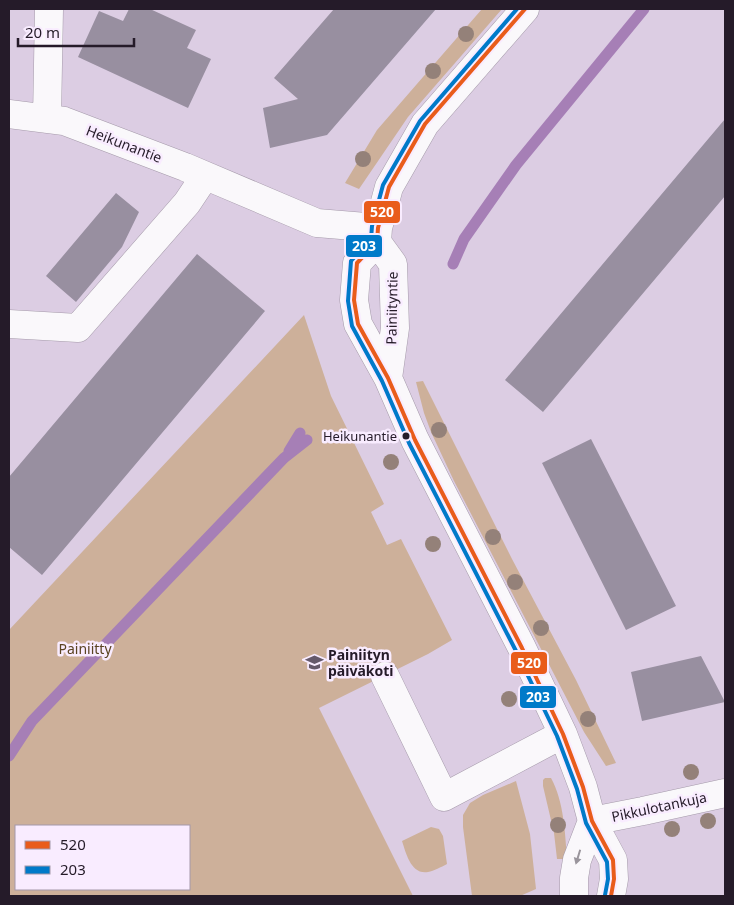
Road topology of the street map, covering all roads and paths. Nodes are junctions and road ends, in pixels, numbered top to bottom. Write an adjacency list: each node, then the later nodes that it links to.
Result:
1 (49, 9): 4 (street)
2 (525, 9): 6 (street, Painiityntie)
3 (9, 114): 4 (street, Heikunantie)
4 (47, 119): 5 (street, Heikunantie)
5 (205, 176): 6 (street, Heikunantie); 7 (street)
6 (377, 235): 8 (street, Painiityntie); 8 (street, Painiityntie)
7 (9, 324)
8 (388, 378): 10 (street, Painiityntie)
9 (385, 676): 10 (street)
10 (563, 734): 12 (street, Painiityntie)
11 (725, 793): 12 (street, Pikkulotankuja)
12 (592, 821): 13 (street, one-way to 13); 14 (street, Painiityntie)
13 (574, 896)
14 (611, 896)

